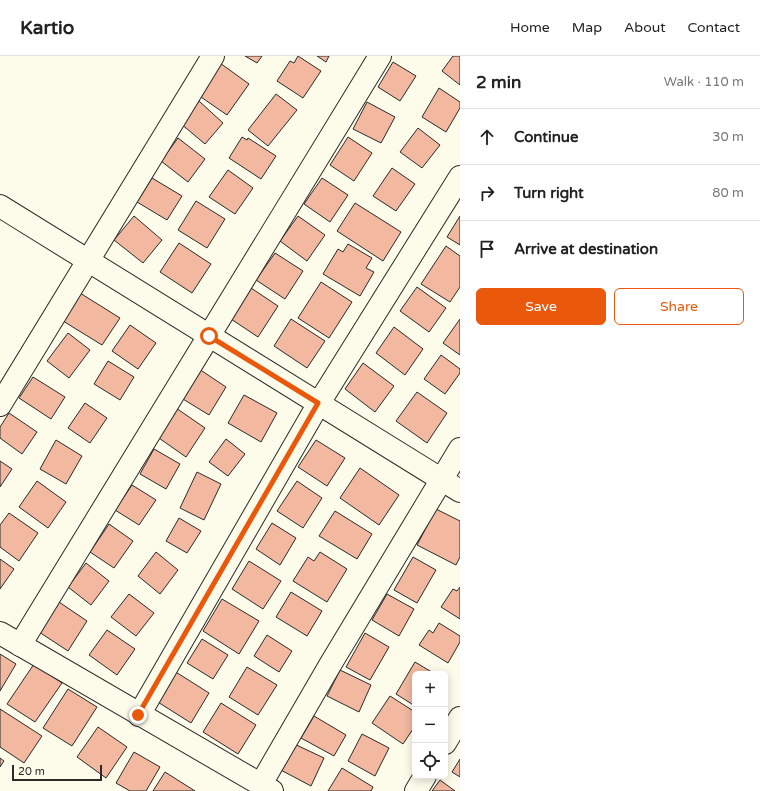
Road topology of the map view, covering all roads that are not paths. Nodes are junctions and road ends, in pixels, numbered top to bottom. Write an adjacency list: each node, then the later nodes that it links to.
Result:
1 (213, 56): 5 (street)
2 (380, 56): 6 (street)
3 (460, 177): 7 (street)
4 (0, 206): 5 (street)
5 (88, 260): 6 (street); 8 (street)
6 (209, 336): 7 (street); 13 (street)
7 (318, 403): 10 (street); 14 (street)
8 (0, 405)
9 (460, 448): 10 (street)
10 (441, 480): 11 (street); 18 (street)
11 (460, 491)
12 (0, 633): 13 (street)
13 (20, 645): 14 (street)
14 (138, 715): 18 (street)
15 (460, 718): 16 (street)
16 (448, 738)
17 (423, 779): 19 (street)
18 (266, 788)
19 (416, 791)

